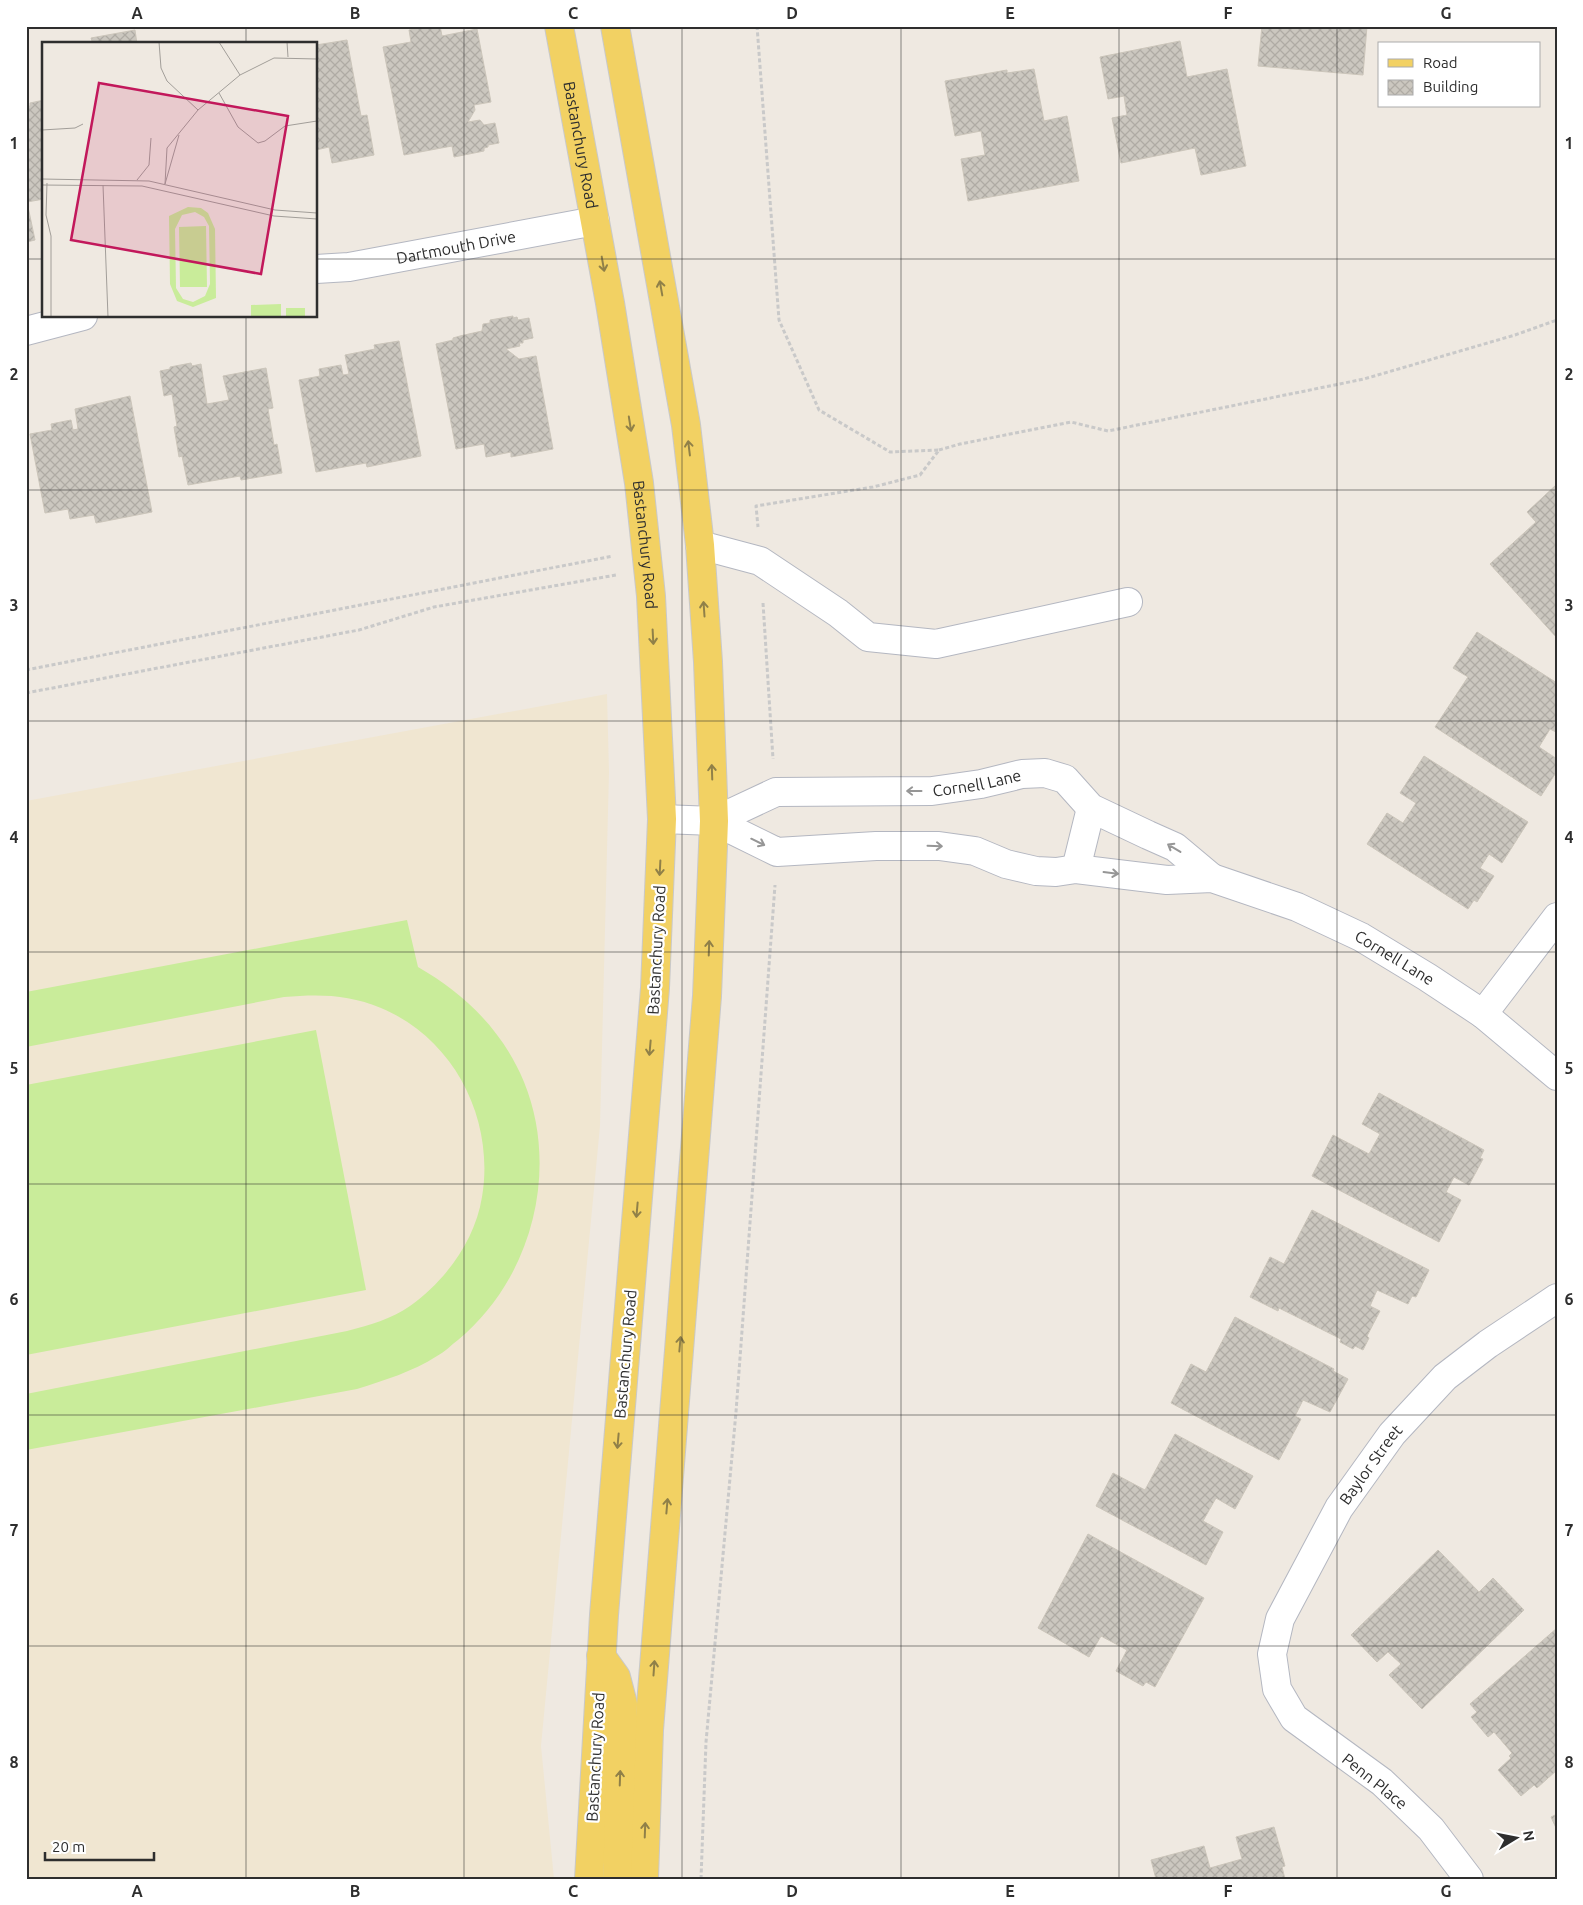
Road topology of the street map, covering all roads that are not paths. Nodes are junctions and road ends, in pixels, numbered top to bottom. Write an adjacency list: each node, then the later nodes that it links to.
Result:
1 (559, 26): 3 (main road, Bastanchury Road)
2 (615, 26): 7 (main road, one-way to 2)
3 (595, 220): 4 (street, Dartmouth Drive); 10 (main road, Bastanchury Road, one-way to 10)
4 (318, 269)
5 (75, 318): 6 (street)
6 (26, 332)
7 (700, 545): 8 (street); 11 (main road, one-way to 7)
8 (1128, 602)
9 (1091, 808): 11 (street, Cornell Lane, one-way to 11); 12 (street); 13 (street, Cornell Lane, one-way to 9)
10 (662, 819): 11 (street, Cornell Lane); 18 (main road, Bastanchury Road, one-way to 18)
11 (714, 820): 12 (street, Cornell Lane, one-way to 12); 22 (main road, one-way to 11)
12 (1076, 869): 13 (street, Cornell Lane, one-way to 13)
13 (1212, 878): 15 (street, Cornell Lane)
14 (1557, 917): 15 (street)
15 (1484, 1014): 16 (street, Cornell Lane)
16 (1557, 1076)
17 (1557, 1298): 19 (street, Baylor Street)
18 (601, 1655): 20 (main road, Bastanchury Road); 21 (main road, one-way to 18)
19 (1277, 1689): 23 (street, Penn Place)
20 (589, 1879)
21 (617, 1879)
22 (644, 1879)
23 (1469, 1879)

